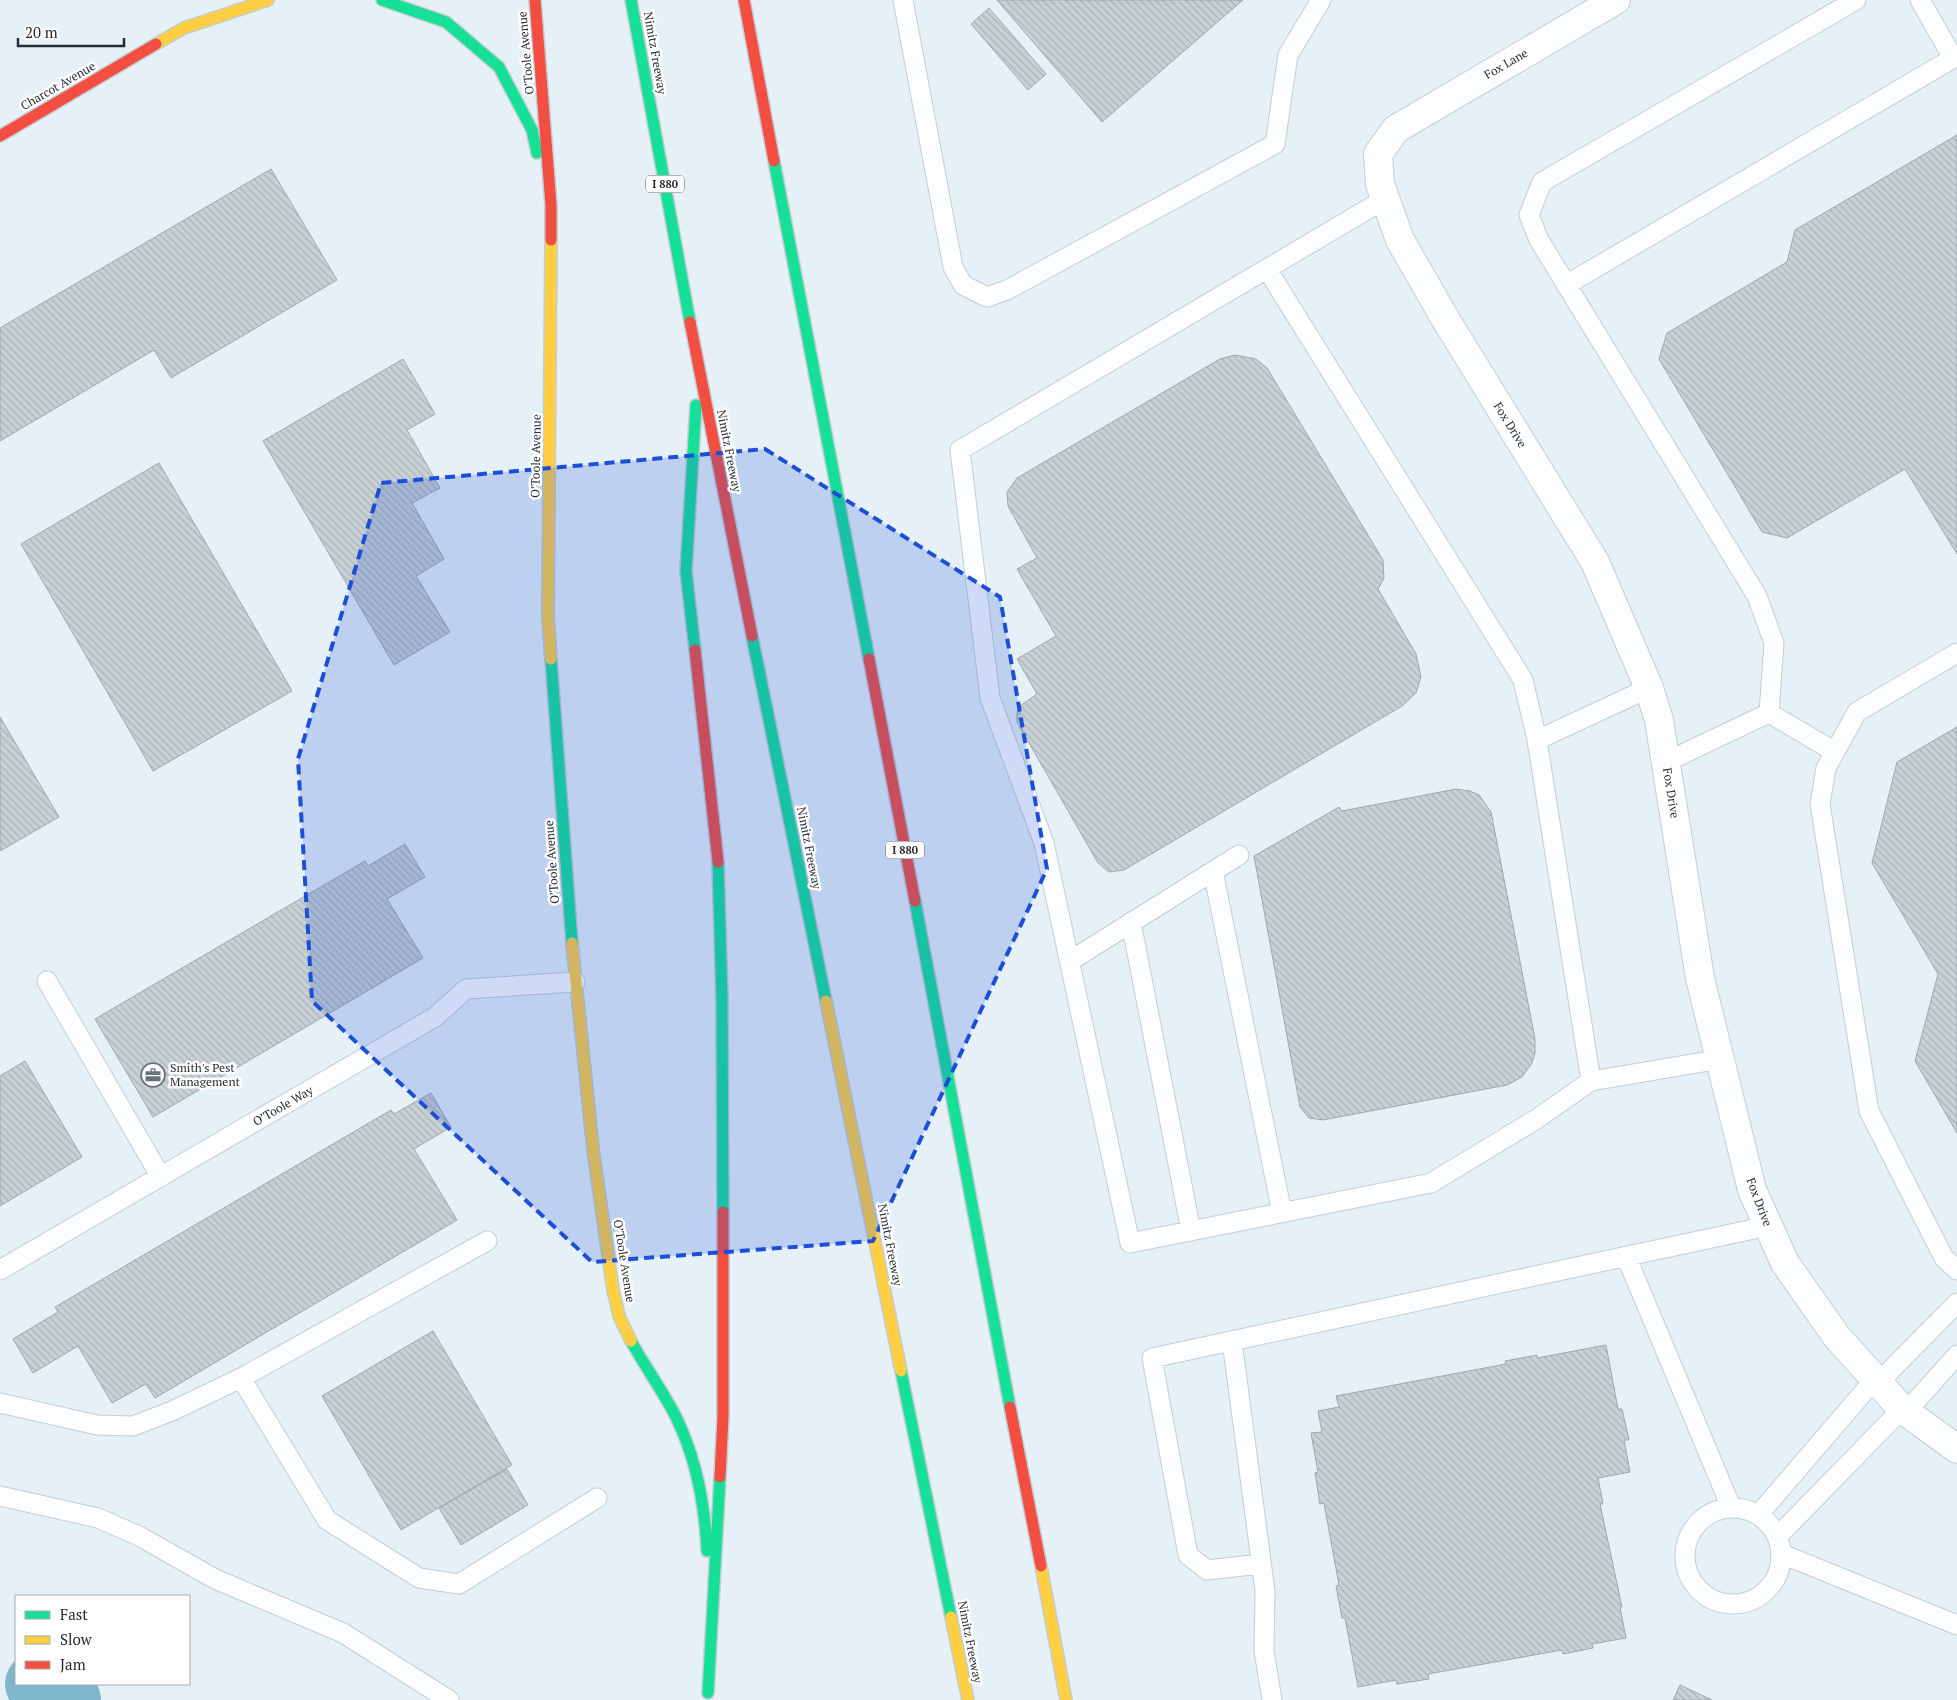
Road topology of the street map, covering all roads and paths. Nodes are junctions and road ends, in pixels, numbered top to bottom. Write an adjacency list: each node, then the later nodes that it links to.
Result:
1 (268, 0): 13 (main road, Charcot Avenue)
2 (382, 0): 15 (main road)
3 (535, 0): 15 (main road, O’Toole Avenue)
4 (631, 0): 18 (main road, Nimitz Freeway / I 880)
5 (744, 0): 59 (main road, I 880)
6 (902, 0): 7 (lane)
7 (1321, 0)
8 (1616, 0): 12 (street, Fox Lane)
9 (1856, 0): 17 (lane)
10 (1920, 0): 11 (lane)
11 (1955, 57): 17 (lane)
12 (1396, 129): 14 (street, Fox Drive)
13 (0, 136)
14 (1385, 199): 16 (lane); 20 (street, Fox Drive)
15 (551, 205): 30 (main road, O’Toole Avenue)
16 (1267, 269): 22 (lane); 28 (lane)
17 (1566, 285): 21 (lane)
18 (698, 368): 56 (main road); 58 (main road, Nimitz Freeway / I 880)
19 (1957, 653): 23 (lane)
20 (1649, 688): 22 (lane); 24 (street, Fox Drive)
21 (1769, 713): 23 (lane); 24 (lane)
22 (1537, 740): 32 (lane)
23 (1835, 752): 40 (lane)
24 (1666, 762): 31 (street, Fox Drive)
25 (1239, 855): 26 (lane)
26 (1213, 871): 27 (lane); 34 (lane)
27 (1131, 922): 28 (lane); 36 (lane)
28 (1070, 961): 36 (lane)
29 (47, 981): 33 (lane)
30 (575, 982): 33 (lane, O’Toole Way); 56 (main road, O’Toole Avenue)
31 (1720, 1059): 32 (lane); 35 (street, Fox Drive)
32 (1591, 1081): 34 (lane)
33 (162, 1177): 39 (lane, O’Toole Way)
34 (1282, 1213): 36 (lane)
35 (1768, 1226): 38 (lane); 45 (street, Fox Drive)
36 (1191, 1231)
37 (487, 1241): 44 (lane)
38 (1626, 1256): 42 (lane); 51 (lane)
39 (0, 1270)
40 (1957, 1270)
41 (1957, 1303): 45 (lane)
42 (1232, 1341): 54 (lane); 54 (lane)
43 (1957, 1355): 47 (lane)
44 (241, 1378): 46 (lane); 50 (lane)
45 (1876, 1381): 47 (street, Fox Drive); 52 (lane)
46 (0, 1403)
47 (1904, 1411): 48 (street, Fox Drive); 53 (lane)
48 (1957, 1449)
49 (0, 1496): 57 (lane)
50 (597, 1498)
51 (1731, 1507): 52 (lane); 53 (lane)
52 (1759, 1514): 53 (lane)
53 (1780, 1545): 55 (lane)
54 (1261, 1564): 60 (lane)
55 (1957, 1624)
56 (704, 1698)
57 (449, 1700)
58 (968, 1700)
59 (1066, 1700)
60 (1272, 1700)

